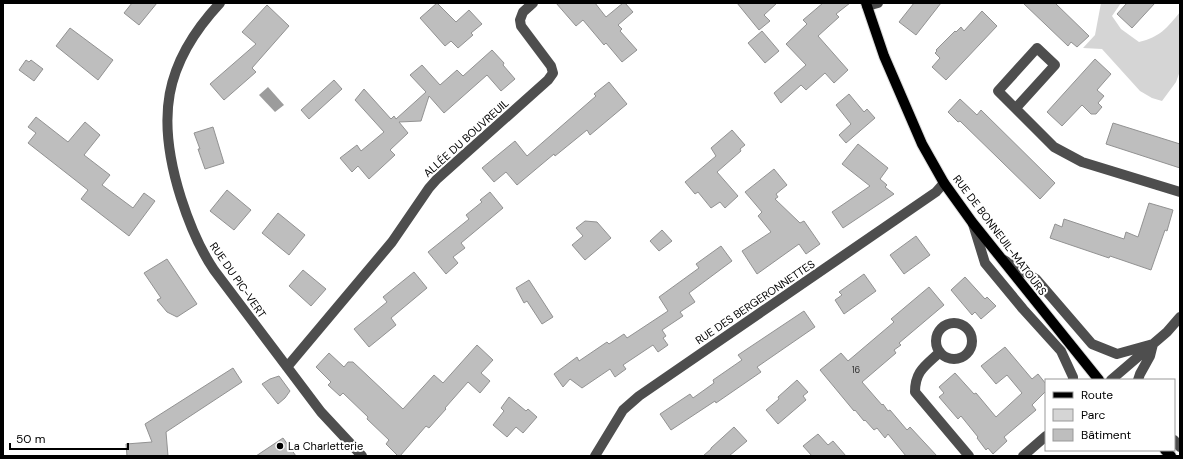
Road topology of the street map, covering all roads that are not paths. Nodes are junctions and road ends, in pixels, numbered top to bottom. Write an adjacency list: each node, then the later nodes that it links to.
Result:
1 (220, 3): 13 (street, RUE DU PIC-VERT)
2 (533, 3): 13 (street, ALLÉE DU BOUVREUIL)
3 (878, 3): 4 (street)
4 (866, 5): 6 (main road, RUE DE BONNEUIL-MATOURS)
5 (1016, 108): 5 (street); 7 (street)
6 (944, 183): 8 (main road, RUE DE BONNEUIL-MATOURS); 20 (street, RUE DES BERGERONNETTES)
7 (1180, 192)
8 (972, 222): 9 (main road, RUE DE BONNEUIL-MATOURS); 14 (street)
9 (1004, 260): 11 (street); 15 (main road, RUE DE BONNEUIL-MATOURS)
10 (1180, 318): 11 (street)
11 (1153, 344): 16 (street); 17 (street)
12 (940, 352): 21 (street)
13 (287, 367): 19 (street, RUE DU PIC-VERT)
14 (1073, 379)
15 (1099, 379)
16 (1112, 379)
17 (1138, 379)
18 (1045, 437): 22 (street)
19 (362, 456)
20 (595, 456)
21 (969, 456)
22 (1023, 456)

